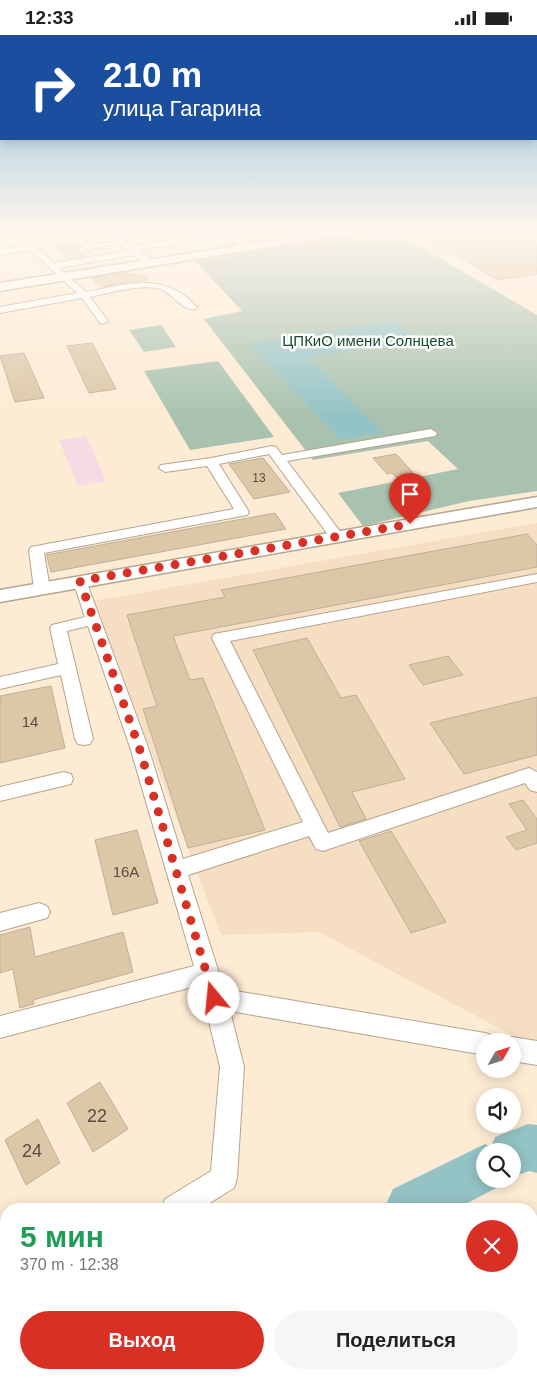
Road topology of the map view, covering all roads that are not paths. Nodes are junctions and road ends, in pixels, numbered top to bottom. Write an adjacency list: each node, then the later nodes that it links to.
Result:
1 (82, 293): 4 (street)
2 (97, 293): 4 (street)
3 (172, 293): 5 (street)
4 (84, 295): 6 (street); 7 (street)
5 (192, 307)
6 (0, 310)
7 (103, 321)
8 (431, 433): 9 (street)
9 (279, 459): 10 (street); 13 (street)
10 (211, 462): 11 (street); 16 (street)
11 (165, 468)
12 (537, 502): 13 (main road)
13 (337, 537): 15 (main road)
14 (537, 578): 25 (street)
15 (80, 581): 16 (main road); 18 (street)
16 (42, 589): 17 (main road)
17 (0, 596)
18 (94, 620): 19 (street); 26 (street)
19 (67, 668): 20 (street); 21 (street)
20 (0, 683)
21 (84, 739)
22 (64, 779): 24 (street)
23 (537, 785): 25 (street)
24 (0, 794)
25 (315, 826): 26 (street)
26 (185, 867): 29 (street)
27 (39, 912): 28 (street)
28 (0, 922)
29 (207, 973): 30 (street); 31 (street)
30 (214, 998): 32 (street); 35 (street)
31 (0, 1027)
32 (476, 1042)
33 (521, 1050): 34 (street)
34 (537, 1053)
35 (184, 1203)

